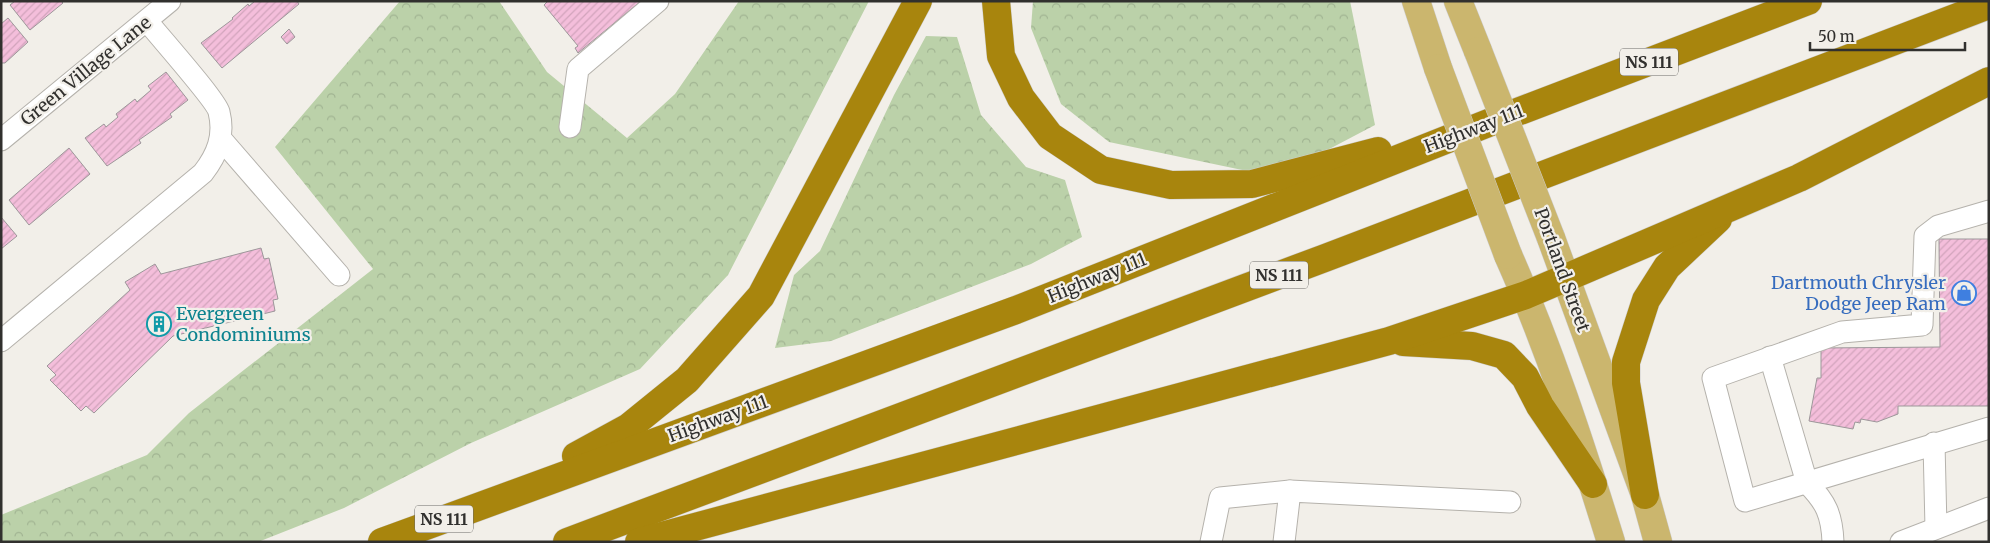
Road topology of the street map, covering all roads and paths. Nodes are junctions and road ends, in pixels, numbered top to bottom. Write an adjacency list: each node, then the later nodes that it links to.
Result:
1 (170, 1): 9 (street, Green Village Lane)
2 (658, 1): 12 (street)
3 (918, 1): 29 (highway)
4 (996, 1): 11 (highway)
5 (1416, 1): 19 (main road, bridge)
6 (1458, 1): 18 (main road, Portland Street, bridge)
7 (1808, 1): 11 (highway, Highway 111 / NS 111)
8 (1989, 5): 34 (highway, NS 111)
9 (147, 21): 13 (street); 14 (street, Green Village Lane)
10 (1989, 82): 15 (highway)
11 (1491, 122): 29 (highway, Highway 111 / NS 111)
12 (570, 127)
13 (221, 139): 17 (street); 20 (street)
14 (1, 140)
15 (1732, 205): 18 (highway); 28 (highway)
16 (1989, 211): 22 (street)
17 (339, 275)
18 (1564, 278): 19 (highway); 28 (main road, Portland Street)
19 (1526, 295): 21 (highway); 26 (main road)
20 (1, 341)
21 (1389, 341): 26 (highway); 35 (highway)
22 (1770, 357): 25 (street); 25 (street)
23 (1989, 428): 24 (street)
24 (1934, 443): 25 (street); 32 (street)
25 (1807, 483): 40 (street)
26 (1593, 484): 38 (main road)
27 (1290, 491): 30 (street); 36 (street); 37 (street)
28 (1645, 495): 39 (main road, Portland Street)
29 (506, 496): 33 (highway, Highway 111 / NS 111)
30 (1510, 502)
31 (1989, 508): 32 (street)
32 (1936, 528): 41 (street)
33 (382, 542)
34 (567, 542)
35 (639, 542)
36 (1211, 542)
37 (1284, 542)
38 (1611, 542)
39 (1658, 542)
40 (1833, 542)
41 (1901, 542)

